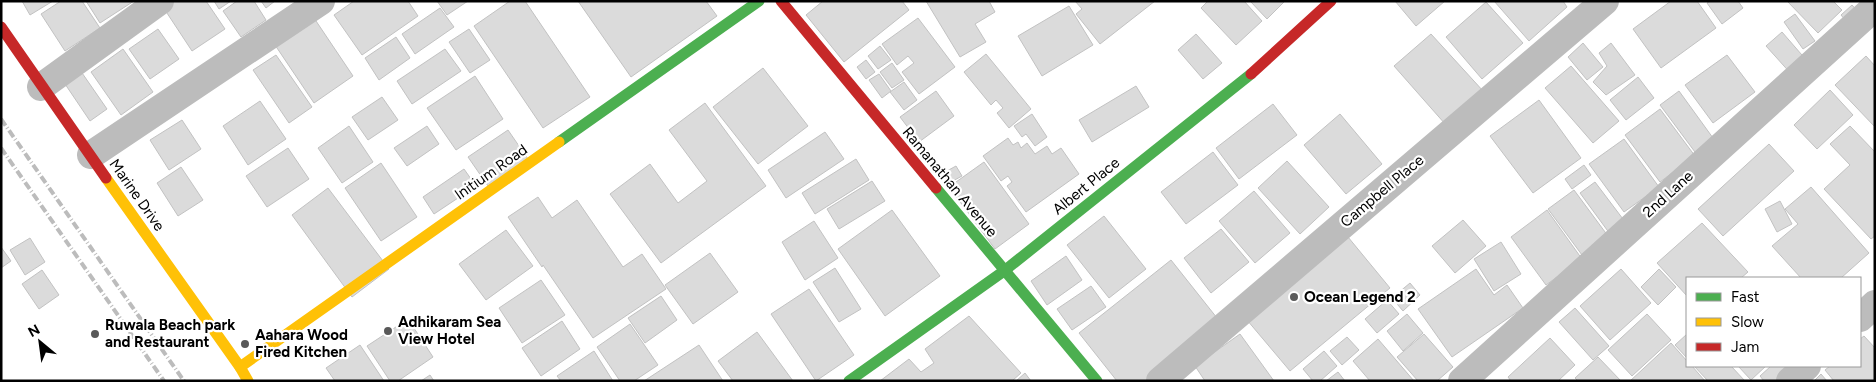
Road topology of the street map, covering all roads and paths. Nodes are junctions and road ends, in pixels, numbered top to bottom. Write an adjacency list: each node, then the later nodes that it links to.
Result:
1 (160, 1): 9 (street)
2 (321, 1): 10 (street)
3 (759, 1): 14 (street, Initium Road)
4 (781, 1): 11 (street, Ramanathan Avenue)
5 (1331, 1): 11 (street, Albert Place)
6 (1605, 1): 19 (street, Campbell Place)
7 (1875, 7): 20 (street, 2nd Lane)
8 (1, 27): 9 (street, Marine Drive)
9 (41, 87): 10 (street, Marine Drive)
10 (91, 155): 14 (street, Marine Drive)
11 (1004, 271): 17 (street, Albert Place); 18 (street, Ramanathan Avenue)
12 (1875, 304): 13 (street)
13 (1861, 317)
14 (240, 367): 16 (street, Marine Drive)
15 (1805, 367): 21 (street)
16 (248, 381)
17 (850, 381)
18 (1097, 381)
19 (1160, 381)
20 (1462, 381)
21 (1790, 381)

